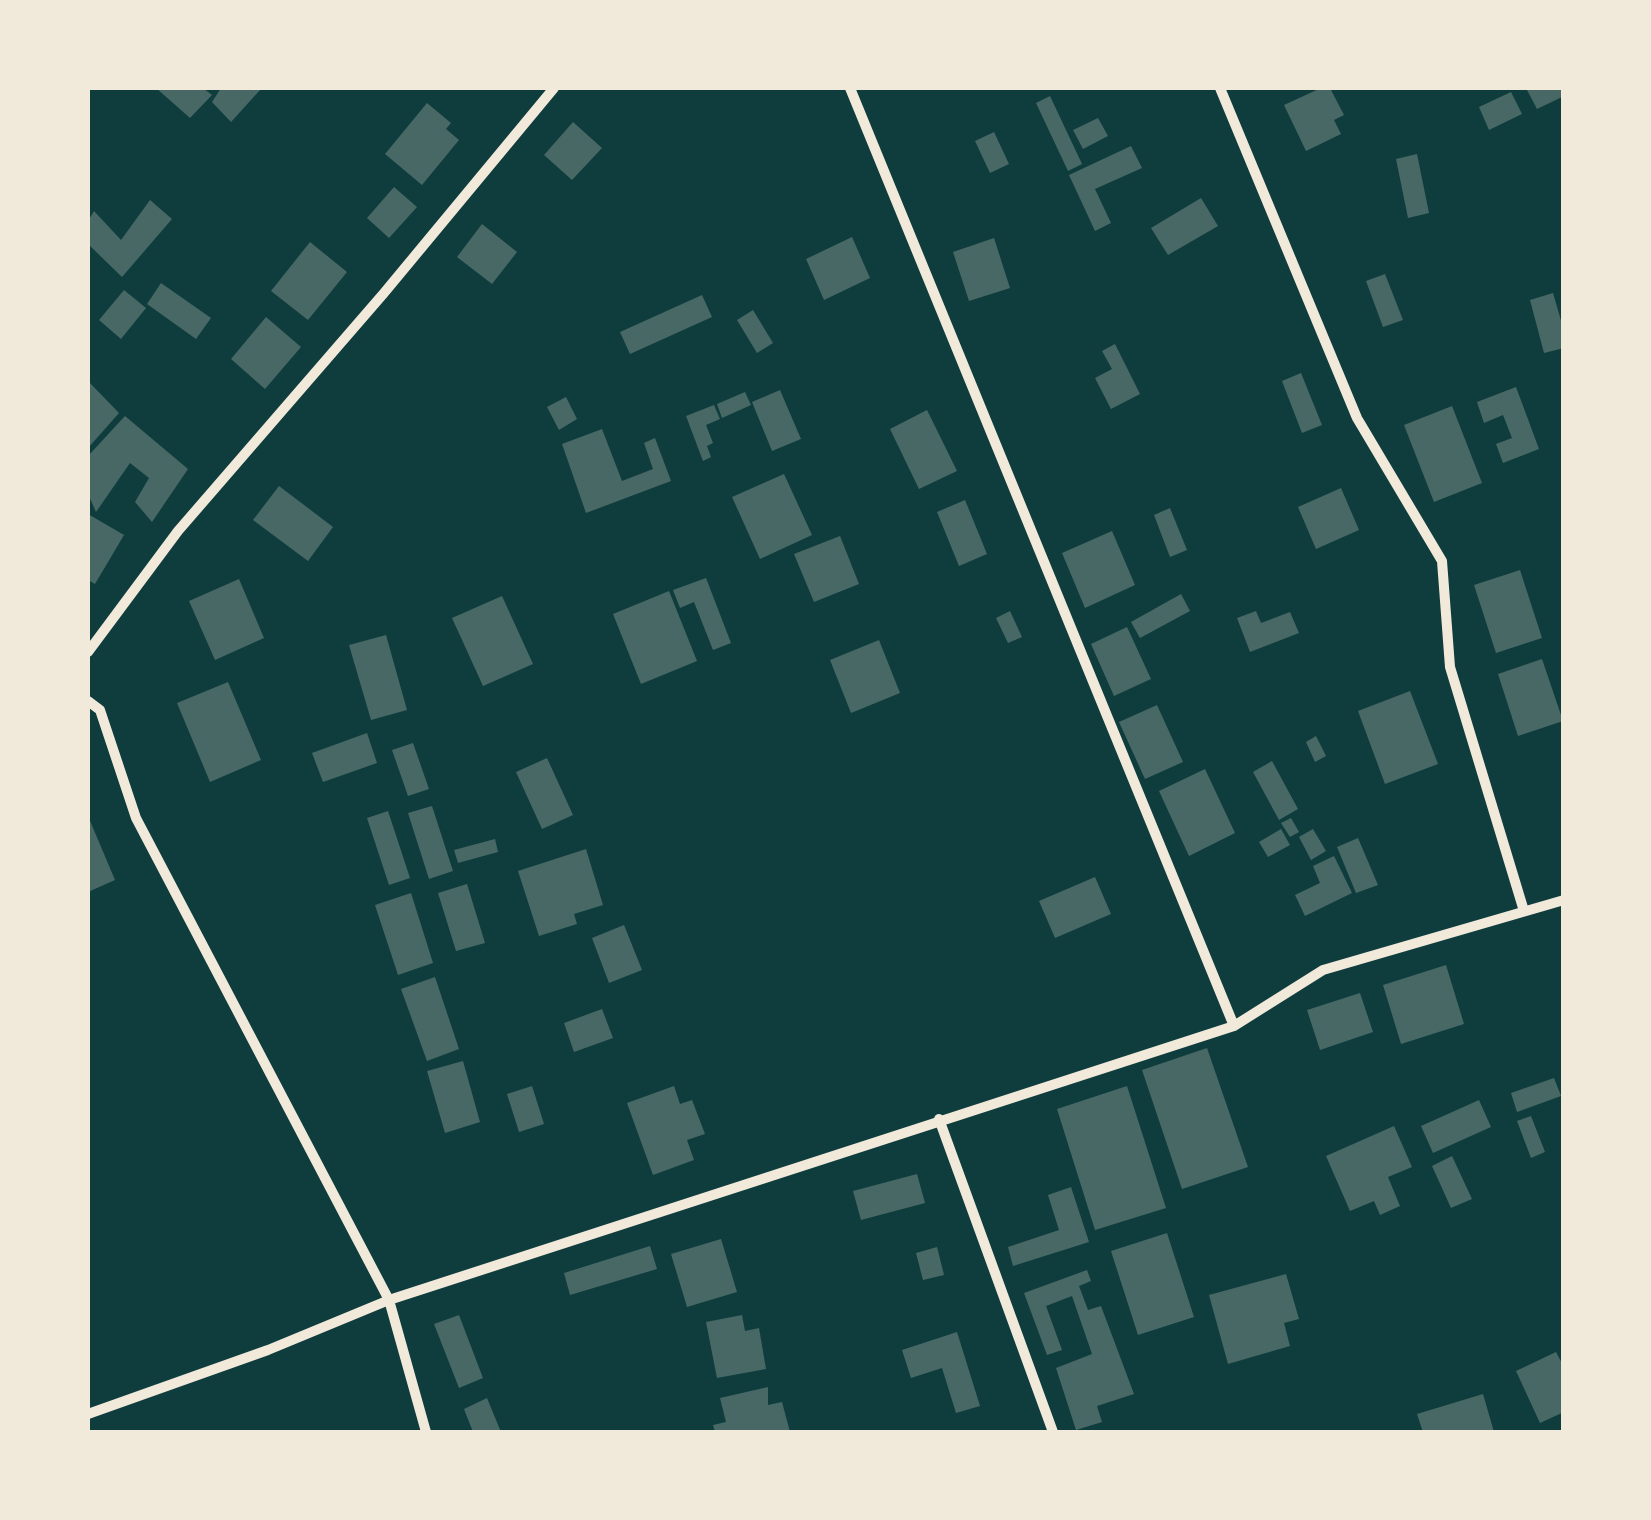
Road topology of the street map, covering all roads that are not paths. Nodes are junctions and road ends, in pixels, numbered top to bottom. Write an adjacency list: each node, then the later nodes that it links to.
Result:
1 (554, 88): 4 (street)
2 (850, 88): 8 (street)
3 (1220, 88): 7 (street)
4 (88, 652)
5 (88, 700): 10 (street)
6 (1564, 900): 7 (street)
7 (1524, 911): 8 (street)
8 (1234, 1026): 9 (street)
9 (939, 1119): 10 (street); 13 (street)
10 (388, 1300): 11 (street); 12 (street)
11 (88, 1414)
12 (426, 1432)
13 (1053, 1432)

